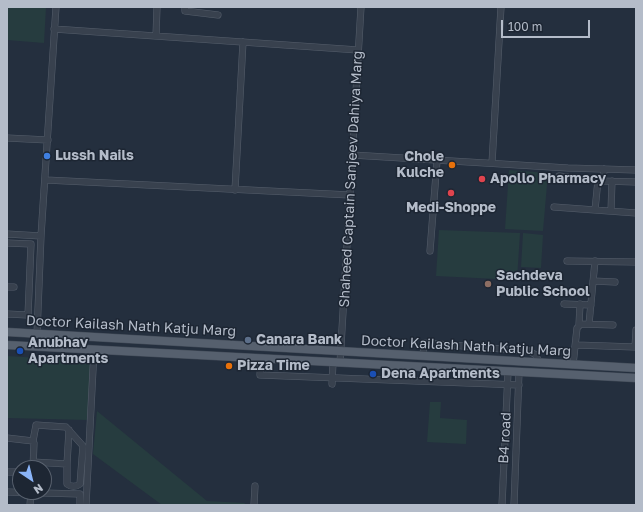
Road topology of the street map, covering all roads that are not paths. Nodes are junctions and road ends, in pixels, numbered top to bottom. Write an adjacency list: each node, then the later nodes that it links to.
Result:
1 (56, 7): 7 (street)
2 (157, 7): 8 (street)
3 (185, 7): 6 (street)
4 (361, 7): 10 (street, Shaheed Captain Sanjeev Dahiya Marg)
5 (501, 7): 15 (street)
6 (218, 15)
7 (54, 29): 8 (street); 12 (street)
8 (156, 36): 9 (street)
9 (243, 42): 10 (street); 23 (street)
10 (358, 50): 13 (street, Shaheed Captain Sanjeev Dahiya Marg)
11 (7, 138): 12 (street)
12 (48, 140): 19 (street)
13 (352, 155): 14 (street); 24 (street, Shaheed Captain Sanjeev Dahiya Marg)
14 (437, 161): 15 (street); 32 (street)
15 (492, 164): 16 (street)
16 (604, 169): 17 (street); 20 (street)
17 (636, 170)
18 (559, 176): 20 (street)
19 (46, 180): 23 (street); 30 (street)
20 (601, 181): 21 (street); 26 (street)
21 (612, 181): 22 (street); 27 (street)
22 (636, 182)
23 (235, 190): 24 (street)
24 (350, 195): 53 (street, Shaheed Captain Sanjeev Dahiya Marg)
25 (554, 207): 26 (street)
26 (595, 210): 27 (street)
27 (611, 212): 28 (street)
28 (636, 213)
29 (7, 234): 30 (street)
30 (41, 236): 49 (street)
31 (7, 243): 43 (street)
32 (430, 250)
33 (567, 261): 34 (street)
34 (595, 261): 35 (street); 36 (street)
35 (636, 262)
36 (593, 281): 37 (street); 42 (street)
37 (615, 282)
38 (7, 286): 39 (street)
39 (14, 287)
40 (564, 304): 41 (street)
41 (580, 304): 42 (street); 45 (street)
42 (591, 305): 44 (street)
43 (7, 314)
44 (589, 324): 45 (street); 46 (street)
45 (579, 325): 51 (street)
46 (613, 325)
47 (636, 330): 51 (street)
48 (7, 332): 49 (main road, Doctor Kailash Nath Katju Marg)
49 (37, 334): 53 (main road, Doctor Kailash Nath Katju Marg)
50 (7, 345): 52 (main road, Doctor Kailash Nath Katju Marg)
51 (576, 345): 58 (street)
52 (94, 350): 55 (main road, Doctor Kailash Nath Katju Marg); 75 (street)
53 (341, 352): 54 (main road, Doctor Kailash Nath Katju Marg); 56 (street, Shaheed Captain Sanjeev Dahiya Marg)
54 (423, 356): 57 (main road, Doctor Kailash Nath Katju Marg); 57 (street)
55 (261, 358): 56 (main road, Doctor Kailash Nath Katju Marg); 63 (street)
56 (337, 362): 60 (main road, Doctor Kailash Nath Katju Marg); 63 (street, Shaheed Captain Sanjeev Dahiya Marg)
57 (539, 363): 58 (main road, Doctor Kailash Nath Katju Marg)
58 (573, 365): 59 (main road, Doctor Kailash Nath Katju Marg)
59 (636, 368)
60 (508, 372): 61 (main road, Doctor Kailash Nath Katju Marg); 64 (street, B4 road)
61 (519, 372): 62 (main road, Doctor Kailash Nath Katju Marg); 65 (street, B4 road)
62 (636, 378)
63 (332, 381): 64 (street)
64 (508, 384): 65 (street); 77 (street, B4 road)
65 (519, 385): 78 (street, B4 road)
66 (69, 430): 68 (street); 71 (street); 71 (street)
67 (7, 438): 68 (street)
68 (33, 440): 69 (street)
69 (33, 460)
70 (52, 464): 71 (street)
71 (66, 464)
72 (255, 486): 76 (street)
73 (52, 493): 74 (street)
74 (80, 505)
75 (86, 505)
76 (254, 505)
77 (502, 505)
78 (514, 505)

